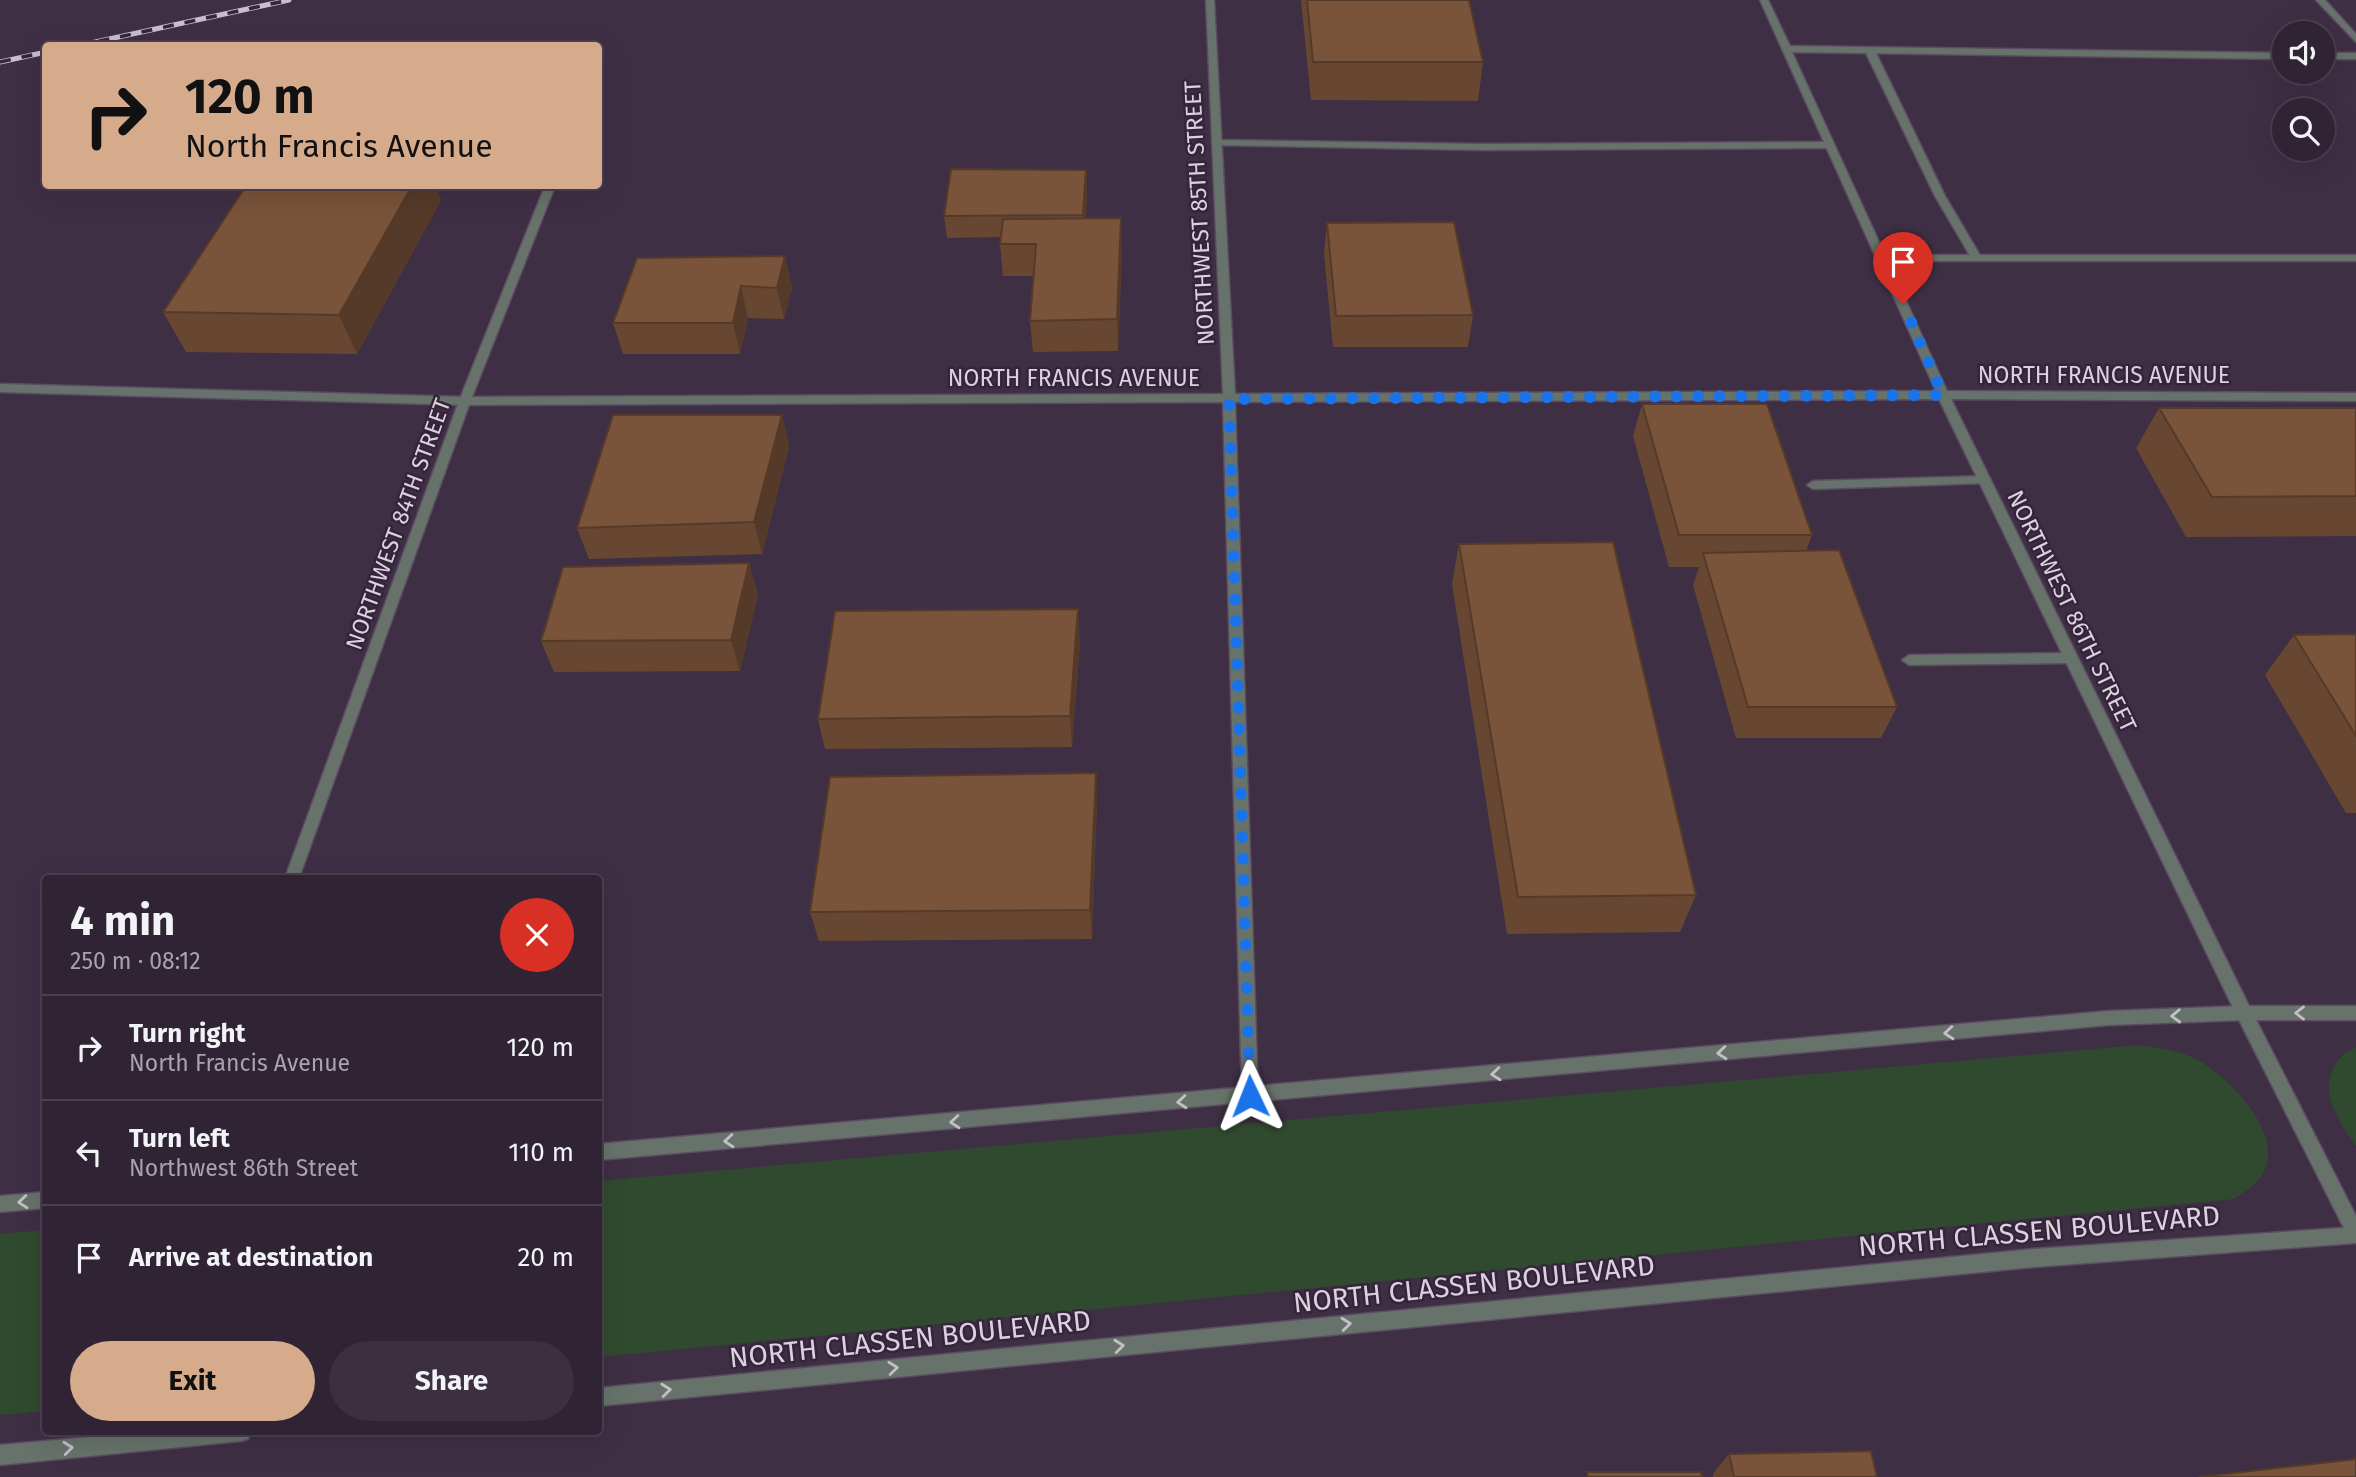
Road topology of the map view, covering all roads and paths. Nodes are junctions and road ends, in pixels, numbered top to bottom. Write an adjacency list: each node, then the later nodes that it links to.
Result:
1 (1210, 0): 10 (street, NORTHWEST 85TH STREET)
2 (1763, 0): 5 (street, NORTHWEST 86TH STREET)
3 (2320, 0): 4 (street)
4 (2354, 35)
5 (1786, 49): 6 (street); 11 (street, NORTHWEST 86TH STREET)
6 (1870, 51): 7 (street); 13 (street)
7 (2272, 56)
8 (2335, 56): 9 (street)
9 (2356, 56)
10 (1217, 143): 11 (street); 19 (street, NORTHWEST 85TH STREET)
11 (1829, 145): 14 (street, NORTHWEST 86TH STREET)
12 (549, 189): 20 (street, NORTHWEST 84TH STREET)
13 (1976, 257): 14 (street); 15 (street)
14 (1882, 258): 17 (street, NORTHWEST 86TH STREET)
15 (2356, 258)
16 (0, 388): 20 (street, NORTH FRANCIS AVENUE)
17 (1943, 395): 18 (street, NORTH FRANCIS AVENUE); 19 (street, NORTH FRANCIS AVENUE); 21 (street, NORTHWEST 86TH STREET)
18 (2356, 397)
19 (1229, 399): 20 (street, NORTH FRANCIS AVENUE); 28 (street, NORTHWEST 85TH STREET)
20 (465, 401): 25 (street, NORTHWEST 84TH STREET)
21 (1985, 480): 22 (street); 23 (street, NORTHWEST 86TH STREET)
22 (1813, 485)
23 (2071, 658): 24 (street); 26 (street, NORTHWEST 86TH STREET)
24 (1909, 660)
25 (293, 875)
26 (2244, 1013): 27 (street, one-way to 26); 28 (street, one-way to 28); 32 (street, NORTHWEST 86TH STREET)
27 (2356, 1013)
28 (1250, 1096): 29 (street, one-way to 29)
29 (602, 1153)
30 (42, 1200): 31 (street, one-way to 31)
31 (0, 1204)
32 (2356, 1234): 33 (street, NORTH CLASSEN BOULEVARD, one-way to 32)
33 (602, 1397)
34 (210, 1435): 35 (street, one-way to 34)
35 (0, 1455)

